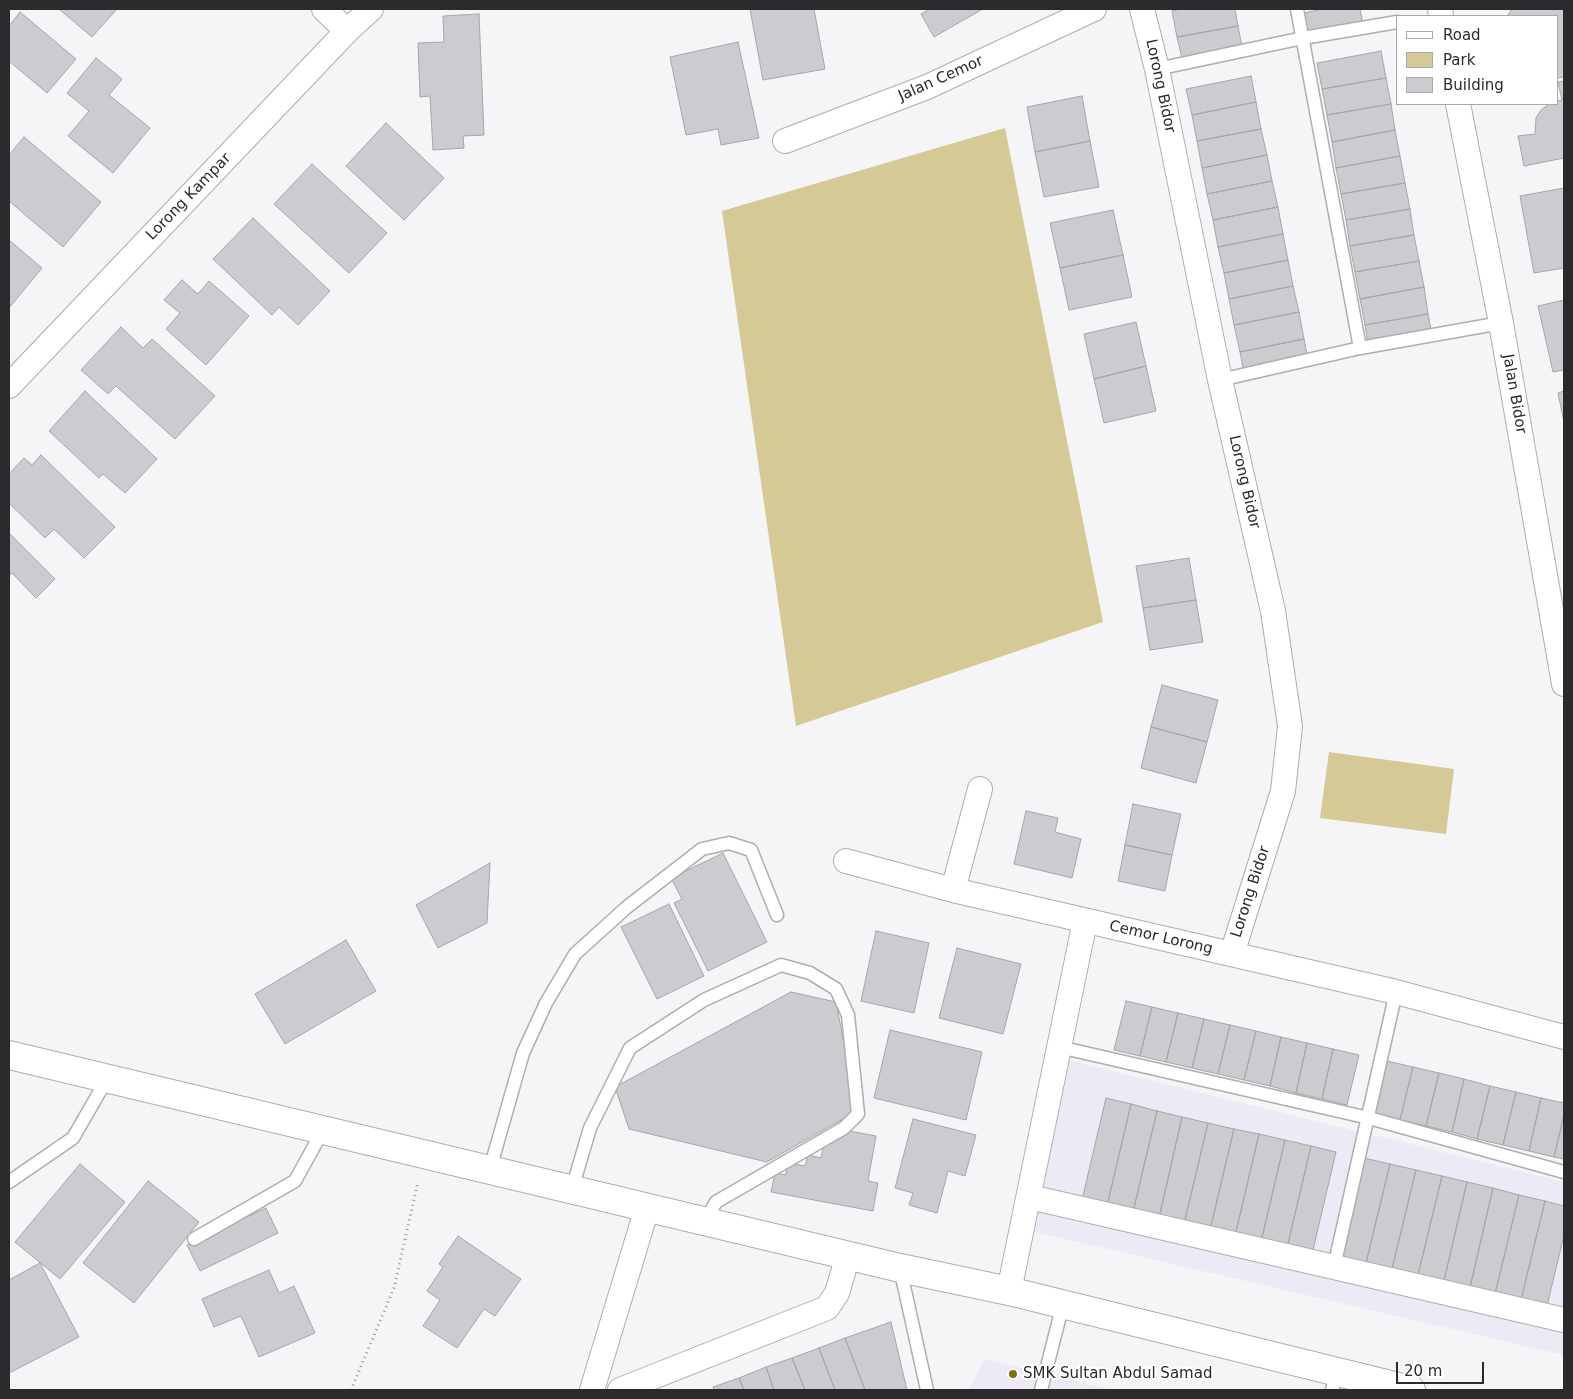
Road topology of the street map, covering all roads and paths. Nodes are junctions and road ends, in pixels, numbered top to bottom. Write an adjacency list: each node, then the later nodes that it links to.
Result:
1 (324, 9): 7 (street)
2 (371, 9): 7 (street, Lorong Kampar)
3 (1094, 9): 11 (street, Jalan Cemor)
4 (1142, 9): 9 (street, Lorong Bidor)
5 (1296, 9): 8 (lane)
6 (1396, 22): 8 (lane)
7 (347, 31): 15 (street, Lorong Kampar)
8 (1303, 38): 9 (lane); 13 (lane)
9 (1157, 69): 14 (street, Lorong Bidor)
10 (1458, 105): 12 (street, Jalan Bidor)
11 (785, 141)
12 (1501, 324): 13 (lane); 16 (street, Jalan Bidor)
13 (1360, 348): 14 (lane)
14 (1220, 380): 22 (street, Lorong Bidor)
15 (9, 386)
16 (1564, 684)
17 (980, 789): 19 (street)
18 (846, 862): 19 (street, Cemor Lorong)
19 (953, 890): 21 (street, Cemor Lorong)
20 (777, 915): 31 (lane)
21 (1085, 921): 22 (street, Cemor Lorong); 25 (street)
22 (1232, 954): 23 (street, Cemor Lorong)
23 (1396, 992): 24 (street, Cemor Lorong); 28 (lane)
24 (1564, 1036)
25 (1059, 1047): 28 (lane); 35 (street)
26 (9, 1055): 27 (street)
27 (107, 1079): 29 (street); 33 (lane)
28 (1369, 1118): 32 (lane); 40 (lane)
29 (323, 1130): 30 (street); 38 (lane)
30 (432, 1156): 31 (street); 46 (path)
31 (482, 1167): 34 (street)
32 (1564, 1172)
33 (9, 1182)
34 (572, 1190): 36 (street); 37 (lane)
35 (1030, 1198): 40 (street); 42 (street)
36 (648, 1208): 37 (street); 47 (street)
37 (705, 1222): 39 (street)
38 (194, 1239)
39 (848, 1256): 41 (street); 48 (street)
40 (1334, 1267): 44 (street)
41 (900, 1268): 42 (street); 49 (lane)
42 (1010, 1291): 43 (street)
43 (1063, 1304): 45 (street); 50 (lane)
44 (1564, 1320)
45 (1334, 1381): 51 (street)
46 (350, 1390)
47 (592, 1390)
48 (620, 1390)
49 (928, 1390)
50 (1041, 1390)
51 (1411, 1390)

